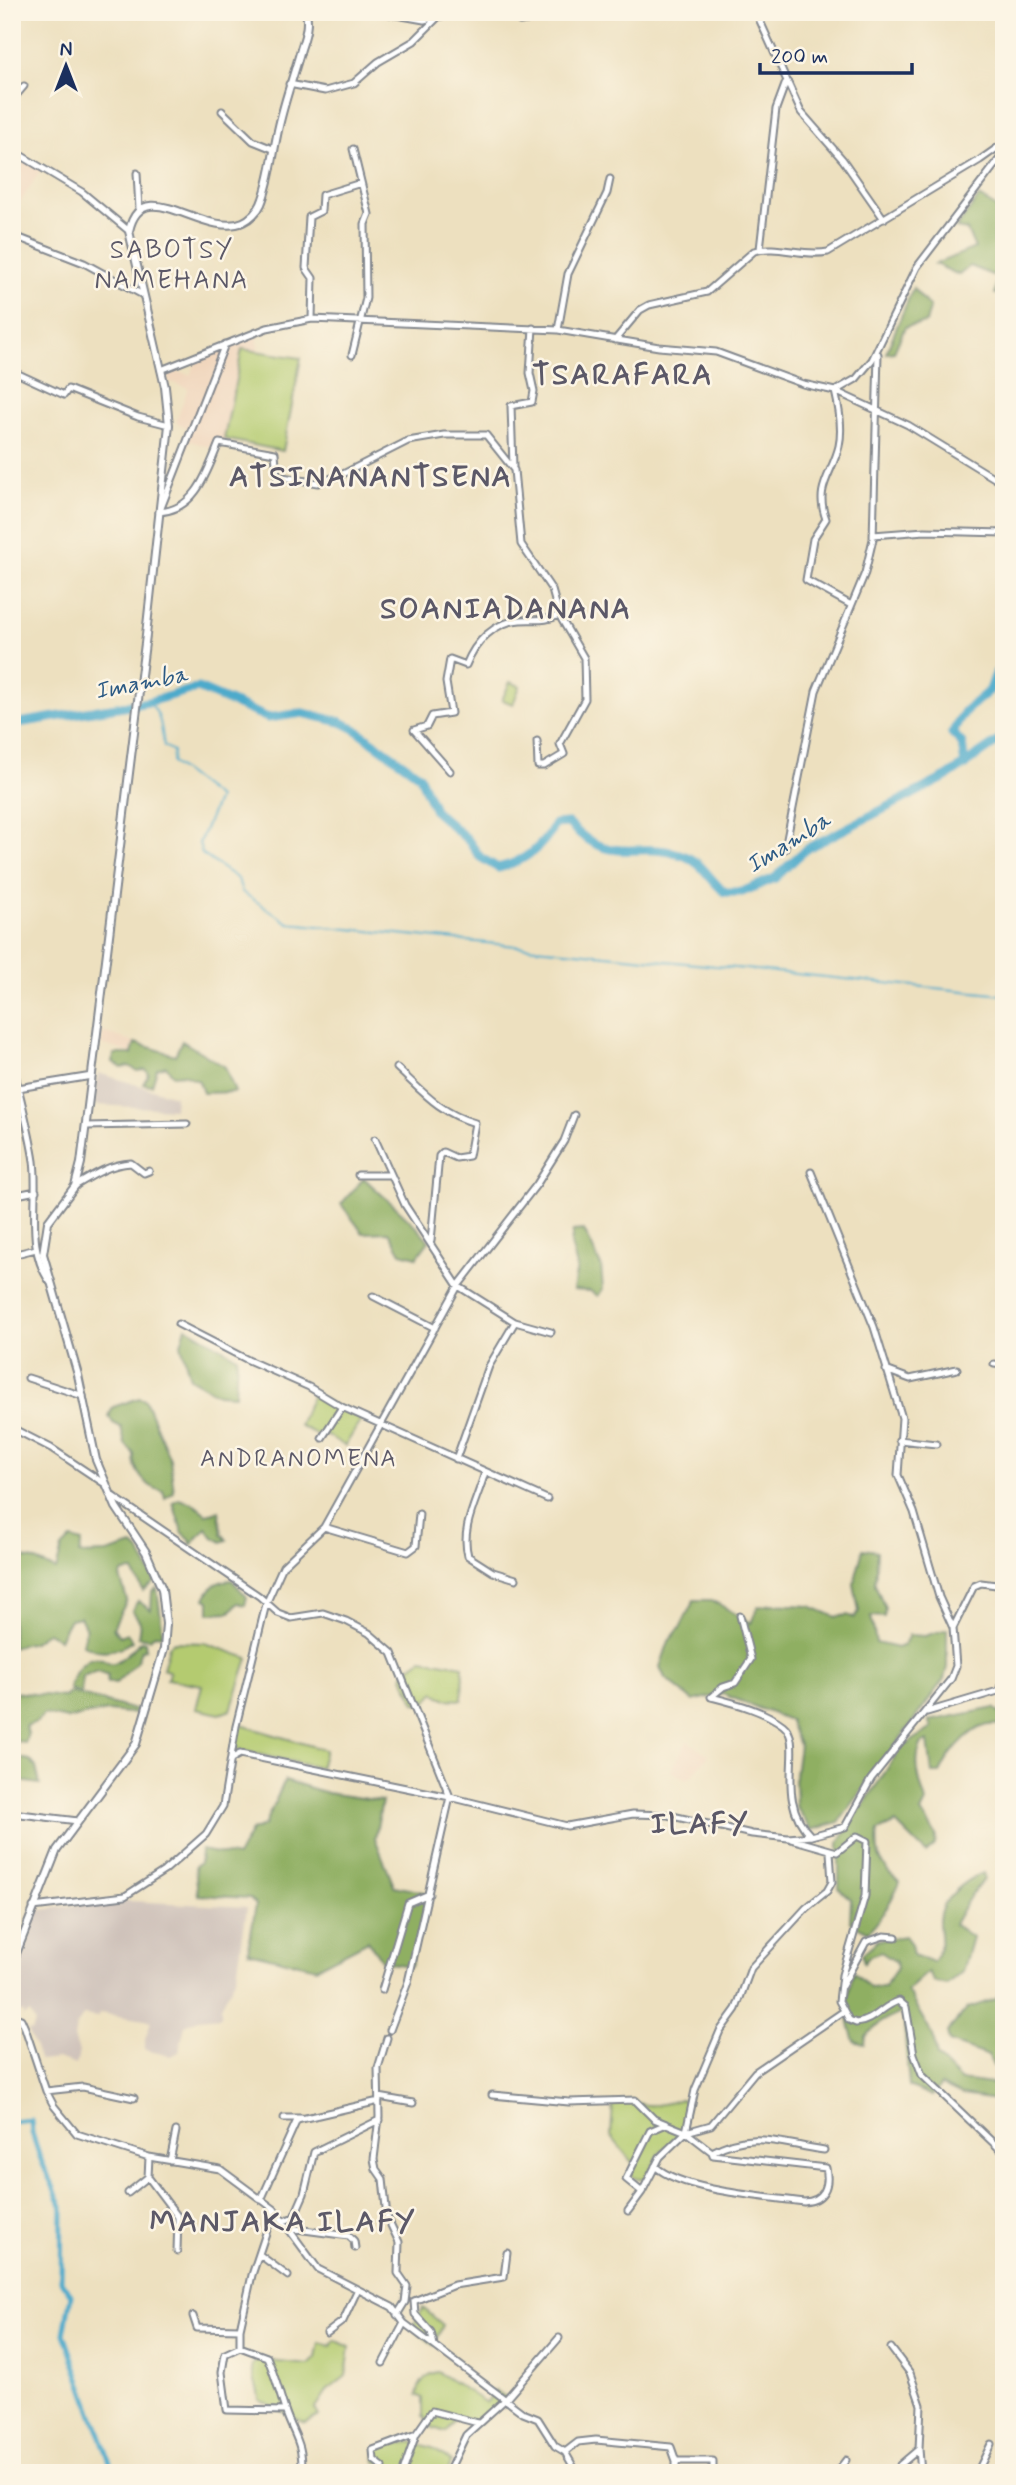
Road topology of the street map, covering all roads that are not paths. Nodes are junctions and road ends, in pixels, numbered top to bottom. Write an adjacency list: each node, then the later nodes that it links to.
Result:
1 (306, 12): 9 (main road)
2 (380, 12): 7 (street)
3 (458, 12): 7 (street)
4 (518, 12): 5 (street)
5 (536, 12)
6 (756, 12): 8 (street)
7 (438, 18): 9 (street)
8 (786, 82): 22 (street); 25 (street)
9 (289, 84): 14 (main road)
10 (23, 86): 11 (street)
11 (12, 100)
12 (222, 111): 14 (street)
13 (1004, 142): 22 (street)
14 (273, 149): 21 (main road)
15 (353, 149): 20 (street)
16 (12, 150): 23 (street)
17 (1004, 153): 33 (street)
18 (137, 173): 21 (street)
19 (610, 179): 30 (street)
20 (361, 183): 27 (street); 28 (street)
21 (139, 209): 23 (main road)
22 (884, 219): 25 (street)
23 (129, 231): 26 (main road)
24 (12, 235): 26 (street)
25 (760, 249): 31 (street)
26 (141, 294): 35 (main road)
27 (312, 319): 28 (street); 32 (street)
28 (360, 323): 29 (street); 34 (street)
29 (533, 328): 30 (street); 40 (street)
30 (558, 330): 31 (street)
31 (615, 340): 37 (street)
32 (225, 344): 35 (street); 42 (street)
33 (878, 351): 37 (street); 38 (street)
34 (352, 355)
35 (161, 370): 39 (main road)
36 (12, 371): 39 (street)
37 (835, 391): 38 (street); 45 (street)
38 (875, 407): 41 (street); 44 (street)
39 (169, 425): 42 (main road)
40 (514, 470): 42 (street); 46 (street)
41 (1004, 484)
42 (159, 512): 52 (main road)
43 (1004, 533): 44 (street)
44 (873, 535): 45 (street)
45 (852, 605): 49 (street)
46 (559, 615): 47 (street); 48 (street)
47 (537, 741)
48 (450, 771)
49 (785, 849)
50 (12, 1061): 53 (street)
51 (397, 1068): 65 (street)
52 (92, 1076): 53 (street); 56 (main road)
53 (18, 1088): 63 (street)
54 (575, 1115): 68 (street)
55 (187, 1124): 56 (street)
56 (86, 1126): 62 (main road)
57 (375, 1139): 61 (street)
58 (149, 1171): 62 (street)
59 (811, 1172): 78 (street)
60 (358, 1175): 61 (street)
61 (391, 1175): 65 (street)
62 (75, 1186): 69 (main road)
63 (36, 1191): 64 (street); 66 (street)
64 (12, 1195)
65 (431, 1241): 68 (street)
66 (37, 1249): 67 (street); 69 (street)
67 (12, 1255)
68 (458, 1286): 71 (street); 73 (street)
69 (54, 1288): 80 (main road)
70 (373, 1296): 73 (street)
71 (515, 1322): 74 (street); 87 (street)
72 (178, 1324): 81 (street)
73 (435, 1328): 82 (street)
74 (551, 1332)
75 (994, 1364): 76 (street)
76 (1004, 1365)
77 (957, 1369): 78 (street)
78 (886, 1370): 85 (street)
79 (28, 1378): 80 (street)
80 (83, 1396): 89 (main road)
81 (342, 1407): 82 (street); 84 (street)
82 (381, 1426): 87 (street); 93 (street)
83 (12, 1427): 89 (street)
84 (322, 1438)
85 (899, 1440): 86 (street); 98 (street)
86 (936, 1444)
87 (456, 1460): 88 (street)
88 (485, 1472): 91 (street); 94 (street)
89 (105, 1485): 90 (main road)
90 (110, 1494): 96 (street); 104 (main road)
91 (547, 1499)
92 (419, 1514): 93 (street)
93 (324, 1527): 96 (street)
94 (516, 1579)
95 (1004, 1586): 98 (street)
96 (266, 1604): 101 (street); 102 (street)
97 (740, 1616): 105 (street)
98 (953, 1628): 100 (street)
99 (1004, 1683): 100 (street)
100 (927, 1712): 105 (street)
101 (230, 1761): 102 (street); 109 (street)
102 (450, 1797): 106 (street); 108 (street)
103 (12, 1813): 104 (street)
104 (78, 1821): 109 (main road)
105 (811, 1836): 106 (street)
106 (788, 1838): 107 (street)
107 (830, 1852): 115 (street); 130 (street)
108 (429, 1894): 114 (street); 118 (street)
109 (33, 1907): 112 (main road)
110 (896, 1937): 115 (street)
111 (12, 1939): 112 (street)
112 (22, 1940): 113 (main road)
113 (12, 1964)
114 (382, 1990)
115 (839, 1992): 116 (street)
116 (844, 2011): 130 (street); 133 (street)
117 (12, 2017): 120 (street)
118 (390, 2030)
119 (387, 2038): 123 (street)
120 (47, 2091): 122 (street); 134 (street)
121 (492, 2095): 128 (street)
122 (134, 2098)
123 (379, 2099): 124 (street); 126 (street); 127 (street)
124 (413, 2103)
125 (284, 2118): 126 (street)
126 (301, 2118): 140 (street)
127 (379, 2120): 143 (street); 151 (street)
128 (664, 2125): 130 (street); 138 (street)
129 (176, 2131): 135 (street)
130 (686, 2132): 132 (street); 136 (street)
131 (824, 2150): 132 (street)
132 (712, 2152): 136 (street)
133 (1004, 2153)
134 (149, 2157): 135 (street); 137 (street)
135 (170, 2161): 140 (street)
136 (655, 2166): 138 (street)
137 (148, 2177): 139 (street); 146 (street)
138 (642, 2192): 142 (street)
139 (128, 2193)
140 (261, 2200): 141 (street)
141 (274, 2209): 143 (street); 148 (street)
142 (628, 2211)
143 (284, 2221): 144 (street)
144 (289, 2228): 145 (street); 150 (street)
145 (355, 2248)
146 (177, 2250)
147 (507, 2253): 157 (street)
148 (260, 2255): 149 (street); 154 (street)
149 (288, 2276)
150 (357, 2291): 151 (street); 155 (street)
151 (397, 2315): 153 (street)
152 (193, 2316): 154 (street)
153 (404, 2323): 157 (street); 160 (street)
154 (240, 2329): 158 (street)
155 (327, 2333)
156 (559, 2338): 161 (street)
157 (434, 2345): 161 (street)
158 (240, 2347): 162 (street); 162 (street)
159 (891, 2348): 166 (street)
160 (383, 2363)
161 (507, 2398): 163 (street); 167 (street)
162 (285, 2411): 173 (street)
163 (478, 2423): 164 (street); 174 (street)
164 (416, 2434): 171 (street); 172 (street)
165 (991, 2444): 180 (street)
166 (919, 2449): 170 (street); 179 (street)
167 (565, 2452): 168 (street); 175 (street)
168 (676, 2460): 176 (street); 177 (street)
169 (846, 2460): 178 (street)
170 (900, 2465)
171 (383, 2467)
172 (404, 2469)
173 (302, 2473)
174 (448, 2473)
175 (577, 2473)
176 (676, 2473)
177 (713, 2473)
178 (836, 2473)
179 (921, 2473)
180 (977, 2473)

